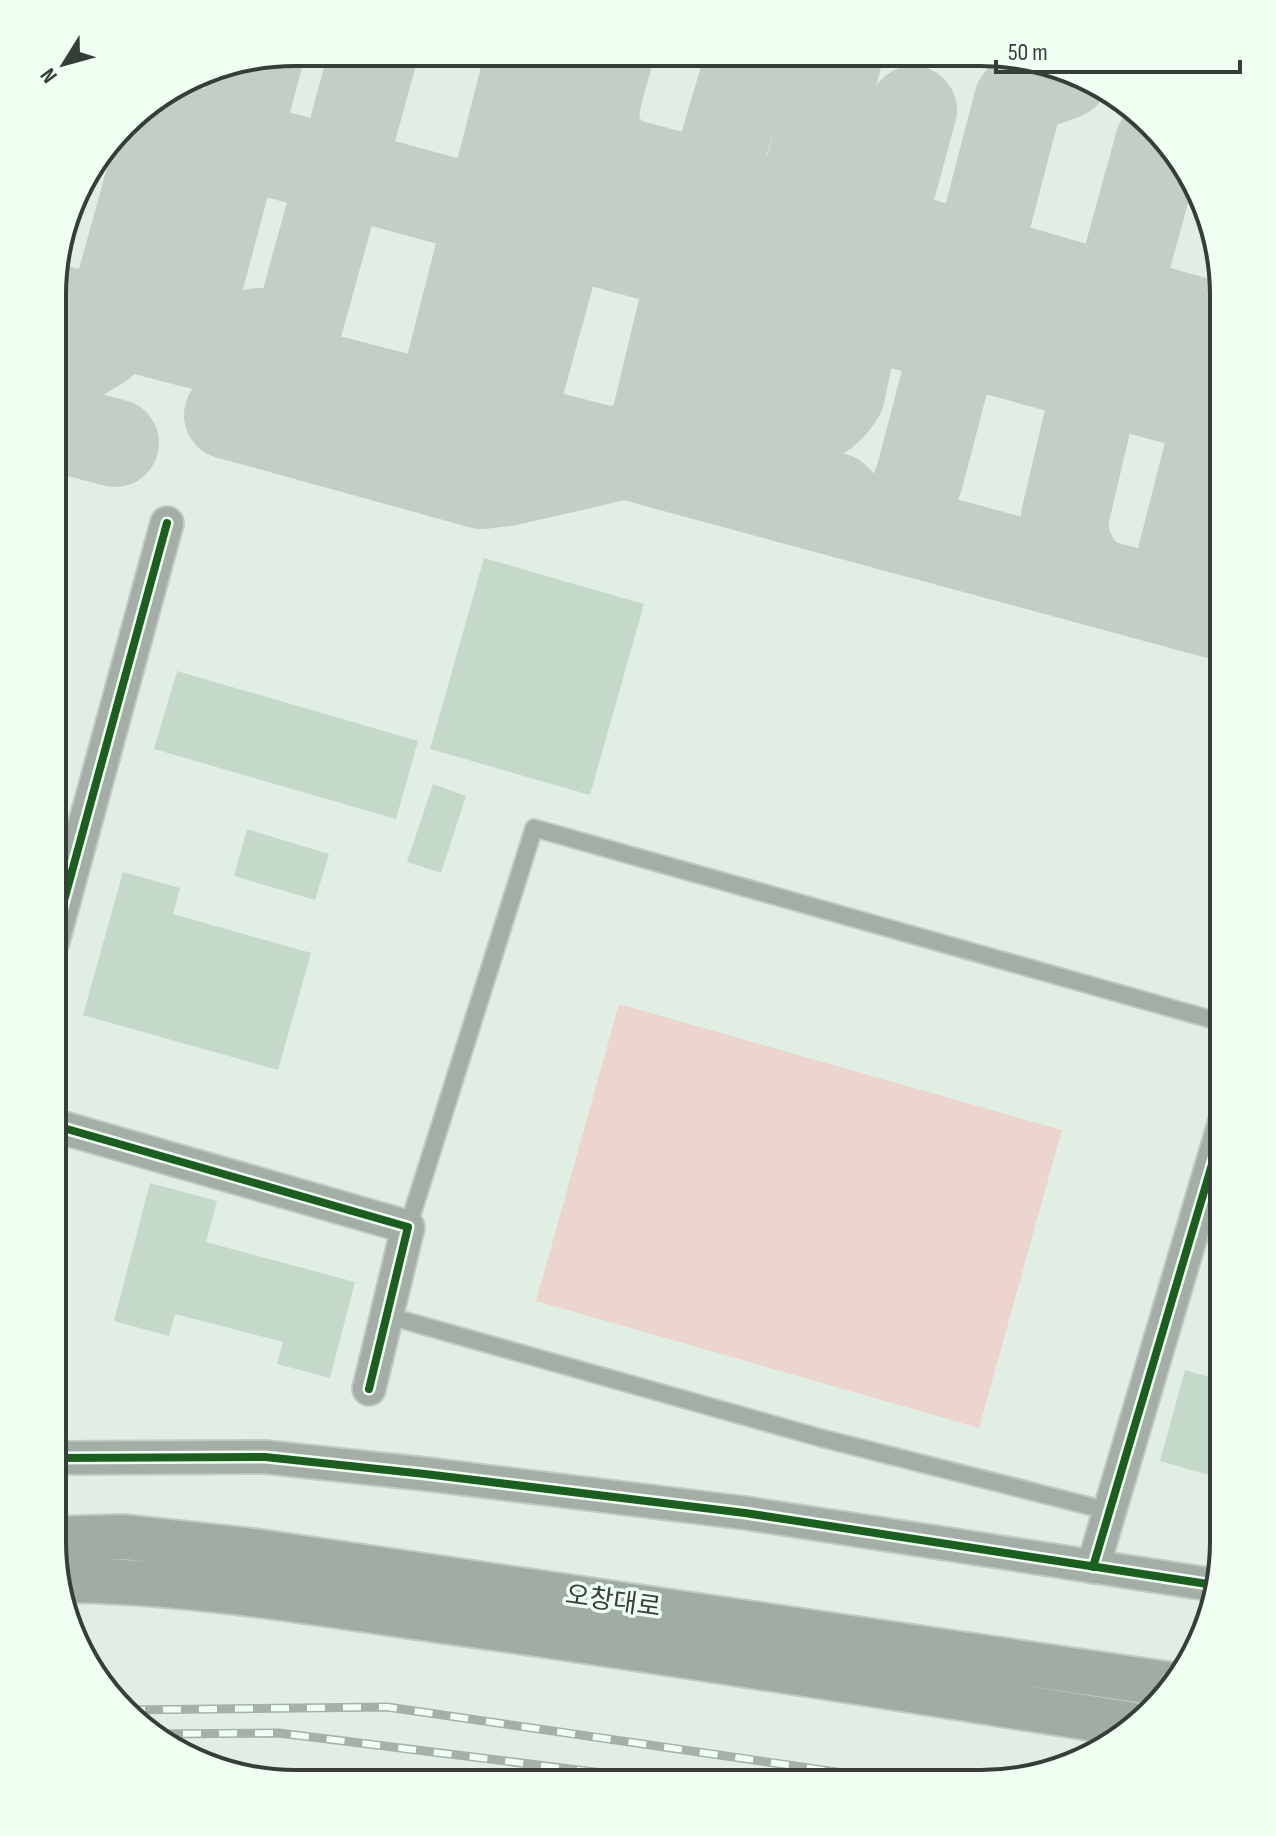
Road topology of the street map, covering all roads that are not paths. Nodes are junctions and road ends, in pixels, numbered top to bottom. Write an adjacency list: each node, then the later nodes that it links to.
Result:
1 (167, 523): 2 (street)
2 (66, 893)
3 (1210, 1019): 6 (lane)
4 (66, 1129): 6 (street)
5 (1210, 1171): 10 (street)
6 (408, 1227): 7 (street)
7 (385, 1315): 8 (street); 10 (lane)
8 (369, 1389)
9 (66, 1458): 12 (street)
10 (1109, 1511): 12 (street)
11 (66, 1539): 15 (main road, 오창대로)
12 (1093, 1567): 14 (street)
13 (69, 1580): 16 (main road, 오창대로)
14 (1206, 1584)
15 (1160, 1683)
16 (1119, 1723)

